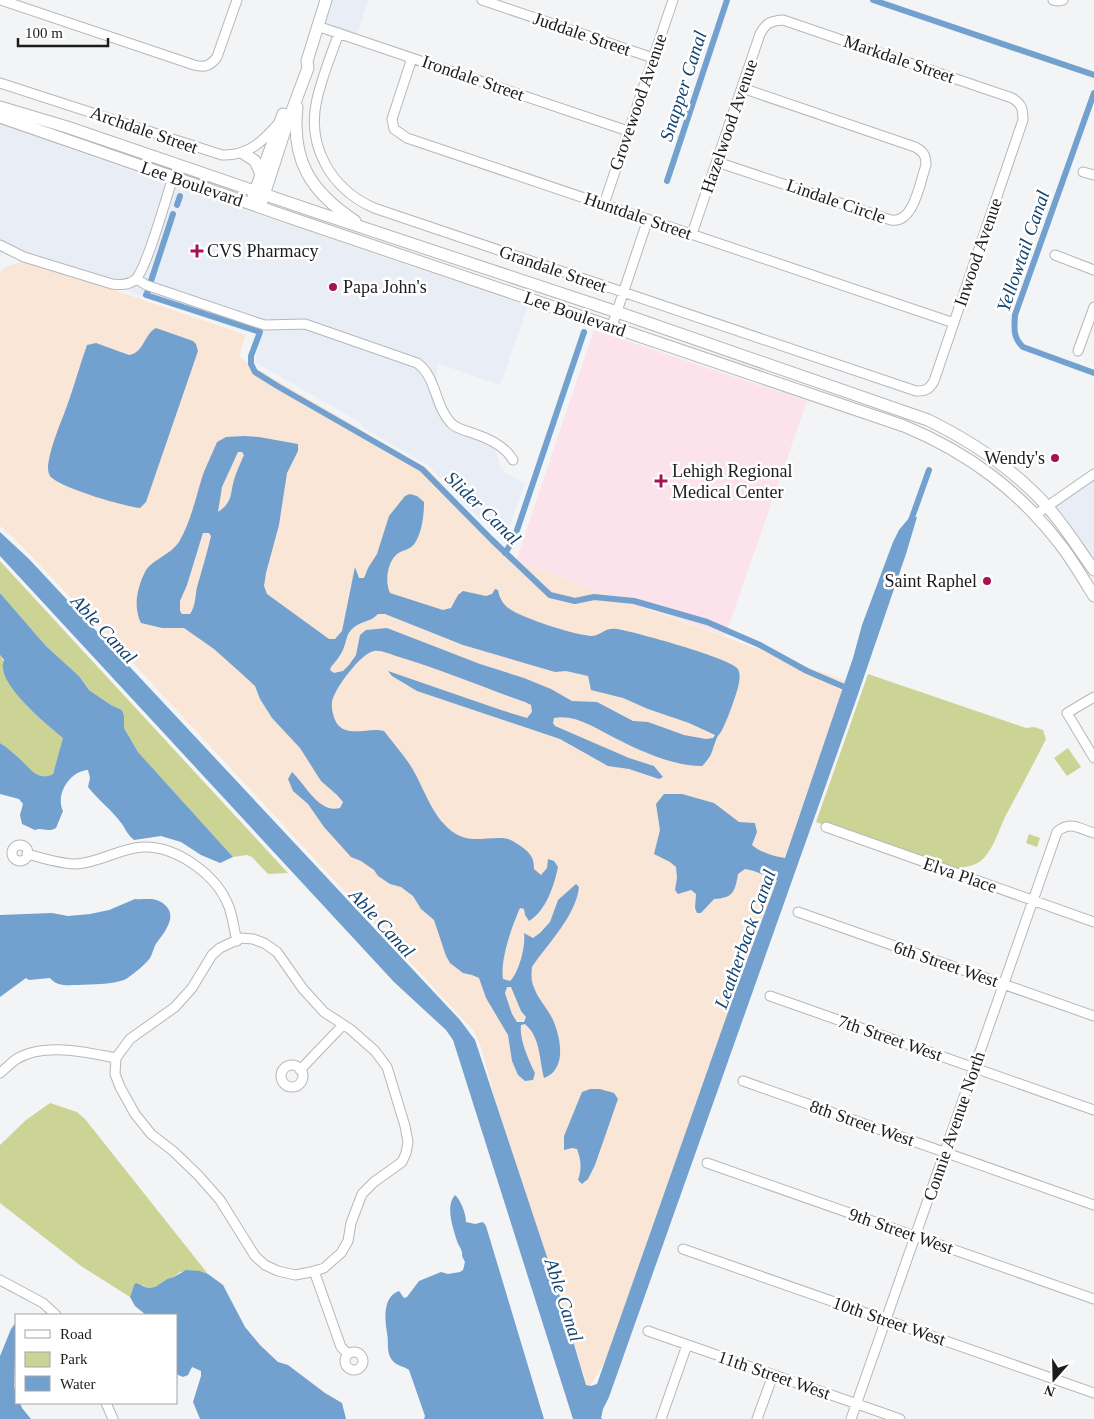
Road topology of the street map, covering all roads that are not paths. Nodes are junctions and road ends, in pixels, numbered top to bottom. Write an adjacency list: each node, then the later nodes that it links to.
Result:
1 (1, 0): 2 (street)
2 (236, 0)
3 (326, 0): 9 (main road)
4 (482, 0): 12 (street, Juddale Street)
5 (673, 0): 12 (street, Grovewood Avenue)
6 (1053, 0): 7 (street)
7 (1063, 0)
8 (771, 21): 15 (street, Hazelwood Avenue); 18 (street, Markdale Street)
9 (317, 26): 10 (street, Irondale Street); 13 (main road)
10 (338, 33): 11 (street, Irondale Street); 42 (street, Grandale Street)
11 (412, 58): 21 (street, Irondale Street); 31 (street, Huntdale Street)
12 (653, 58): 21 (street, Grovewood Avenue)
13 (307, 64): 16 (main road); 20 (main road)
14 (0, 83): 24 (street, Archdale Street)
15 (742, 88): 25 (street, Hazelwood Avenue); 25 (street, Lindale Circle)
16 (300, 89): 30 (main road); 35 (main road)
17 (0, 107): 23 (main road, Lee Boulevard)
18 (1023, 108): 45 (street, Inwood Avenue)
19 (0, 118): 22 (main road, Lee Boulevard)
20 (279, 122): 24 (street); 27 (main road)
21 (628, 131): 31 (street, Grovewood Avenue)
22 (73, 142): 23 (main road); 29 (main road, Lee Boulevard)
23 (118, 146): 30 (main road, Lee Boulevard)
24 (243, 153): 27 (main road)
25 (717, 162): 34 (street, Hazelwood Avenue)
26 (1083, 172): 28 (street)
27 (261, 174): 30 (main road)
28 (1094, 175)
29 (173, 177): 32 (main road, Lee Boulevard); 41 (street)
30 (259, 193): 32 (main road); 35 (main road, Lee Boulevard)
31 (604, 204): 33 (street, Huntdale Street)
32 (255, 206): 38 (main road, Lee Boulevard)
33 (648, 220): 34 (street, Huntdale Street); 42 (street)
34 (692, 234): 45 (street, Huntdale Street)
35 (386, 236): 40 (main road, Lee Boulevard)
36 (0, 245): 41 (street)
37 (1055, 255): 39 (street)
38 (407, 258): 40 (main road); 46 (main road, Lee Boulevard)
39 (1094, 270)
40 (507, 276): 44 (main road, Lee Boulevard)
41 (137, 278): 51 (street)
42 (624, 293): 44 (street); 48 (street, Grandale Street)
43 (1094, 307): 47 (street)
44 (617, 312): 46 (street); 50 (main road, Lee Boulevard)
45 (954, 323): 48 (street, Inwood Avenue)
46 (612, 326): 49 (main road, Lee Boulevard)
47 (1078, 351)
48 (925, 391)
49 (816, 396): 50 (main road); 54 (main road, Lee Boulevard)
50 (888, 405): 53 (main road, Lee Boulevard)
51 (513, 460)
52 (1094, 474): 53 (street)
53 (1047, 506): 54 (street); 55 (main road, Lee Boulevard)
54 (1035, 515): 56 (main road, Lee Boulevard)
55 (1094, 570)
56 (1094, 596)
57 (1094, 697): 58 (street)
58 (1094, 758)
59 (826, 827): 62 (street, Elva Place)
60 (1094, 833): 62 (street, Connie Avenue North)
61 (27, 854): 65 (street)
62 (1033, 900): 64 (street, Elva Place); 66 (street, Connie Avenue North)
63 (798, 912): 66 (street, 6th Street West)
64 (1094, 922)
65 (237, 941): 69 (street); 70 (street)
66 (1004, 984): 68 (street, 6th Street West); 71 (street, Connie Avenue North)
67 (770, 996): 71 (street, 7th Street West)
68 (1094, 1016)
69 (343, 1025): 72 (street); 81 (street)
70 (116, 1058): 73 (street); 81 (street)
71 (974, 1068): 75 (street, 7th Street West); 76 (street, Connie Avenue North)
72 (300, 1070)
73 (0, 1073)
74 (744, 1082): 76 (street, 8th Street West)
75 (1094, 1110)
76 (945, 1152): 78 (street, 8th Street West); 79 (street, Connie Avenue North)
77 (707, 1163): 79 (street, 9th Street West)
78 (1094, 1205)
79 (915, 1236): 83 (street, 9th Street West); 85 (street, Connie Avenue North)
80 (684, 1249): 85 (street, 10th Street West)
81 (314, 1271): 88 (street)
82 (0, 1280): 84 (street)
83 (1094, 1299)
84 (55, 1314)
85 (886, 1320): 90 (street, 10th Street West); 91 (street, Connie Avenue North)
86 (648, 1331): 87 (street, 11th Street West)
87 (687, 1345): 89 (street, 11th Street West); 94 (street)
88 (348, 1354)
89 (773, 1375): 91 (street, 11th Street West); 95 (street)
90 (1094, 1393)
91 (856, 1403): 96 (street, Connie Avenue North); 97 (street, 11th Street West)
92 (106, 1404): 93 (street)
93 (113, 1419)
94 (660, 1419)
95 (757, 1419)
96 (851, 1419)
97 (900, 1419)

